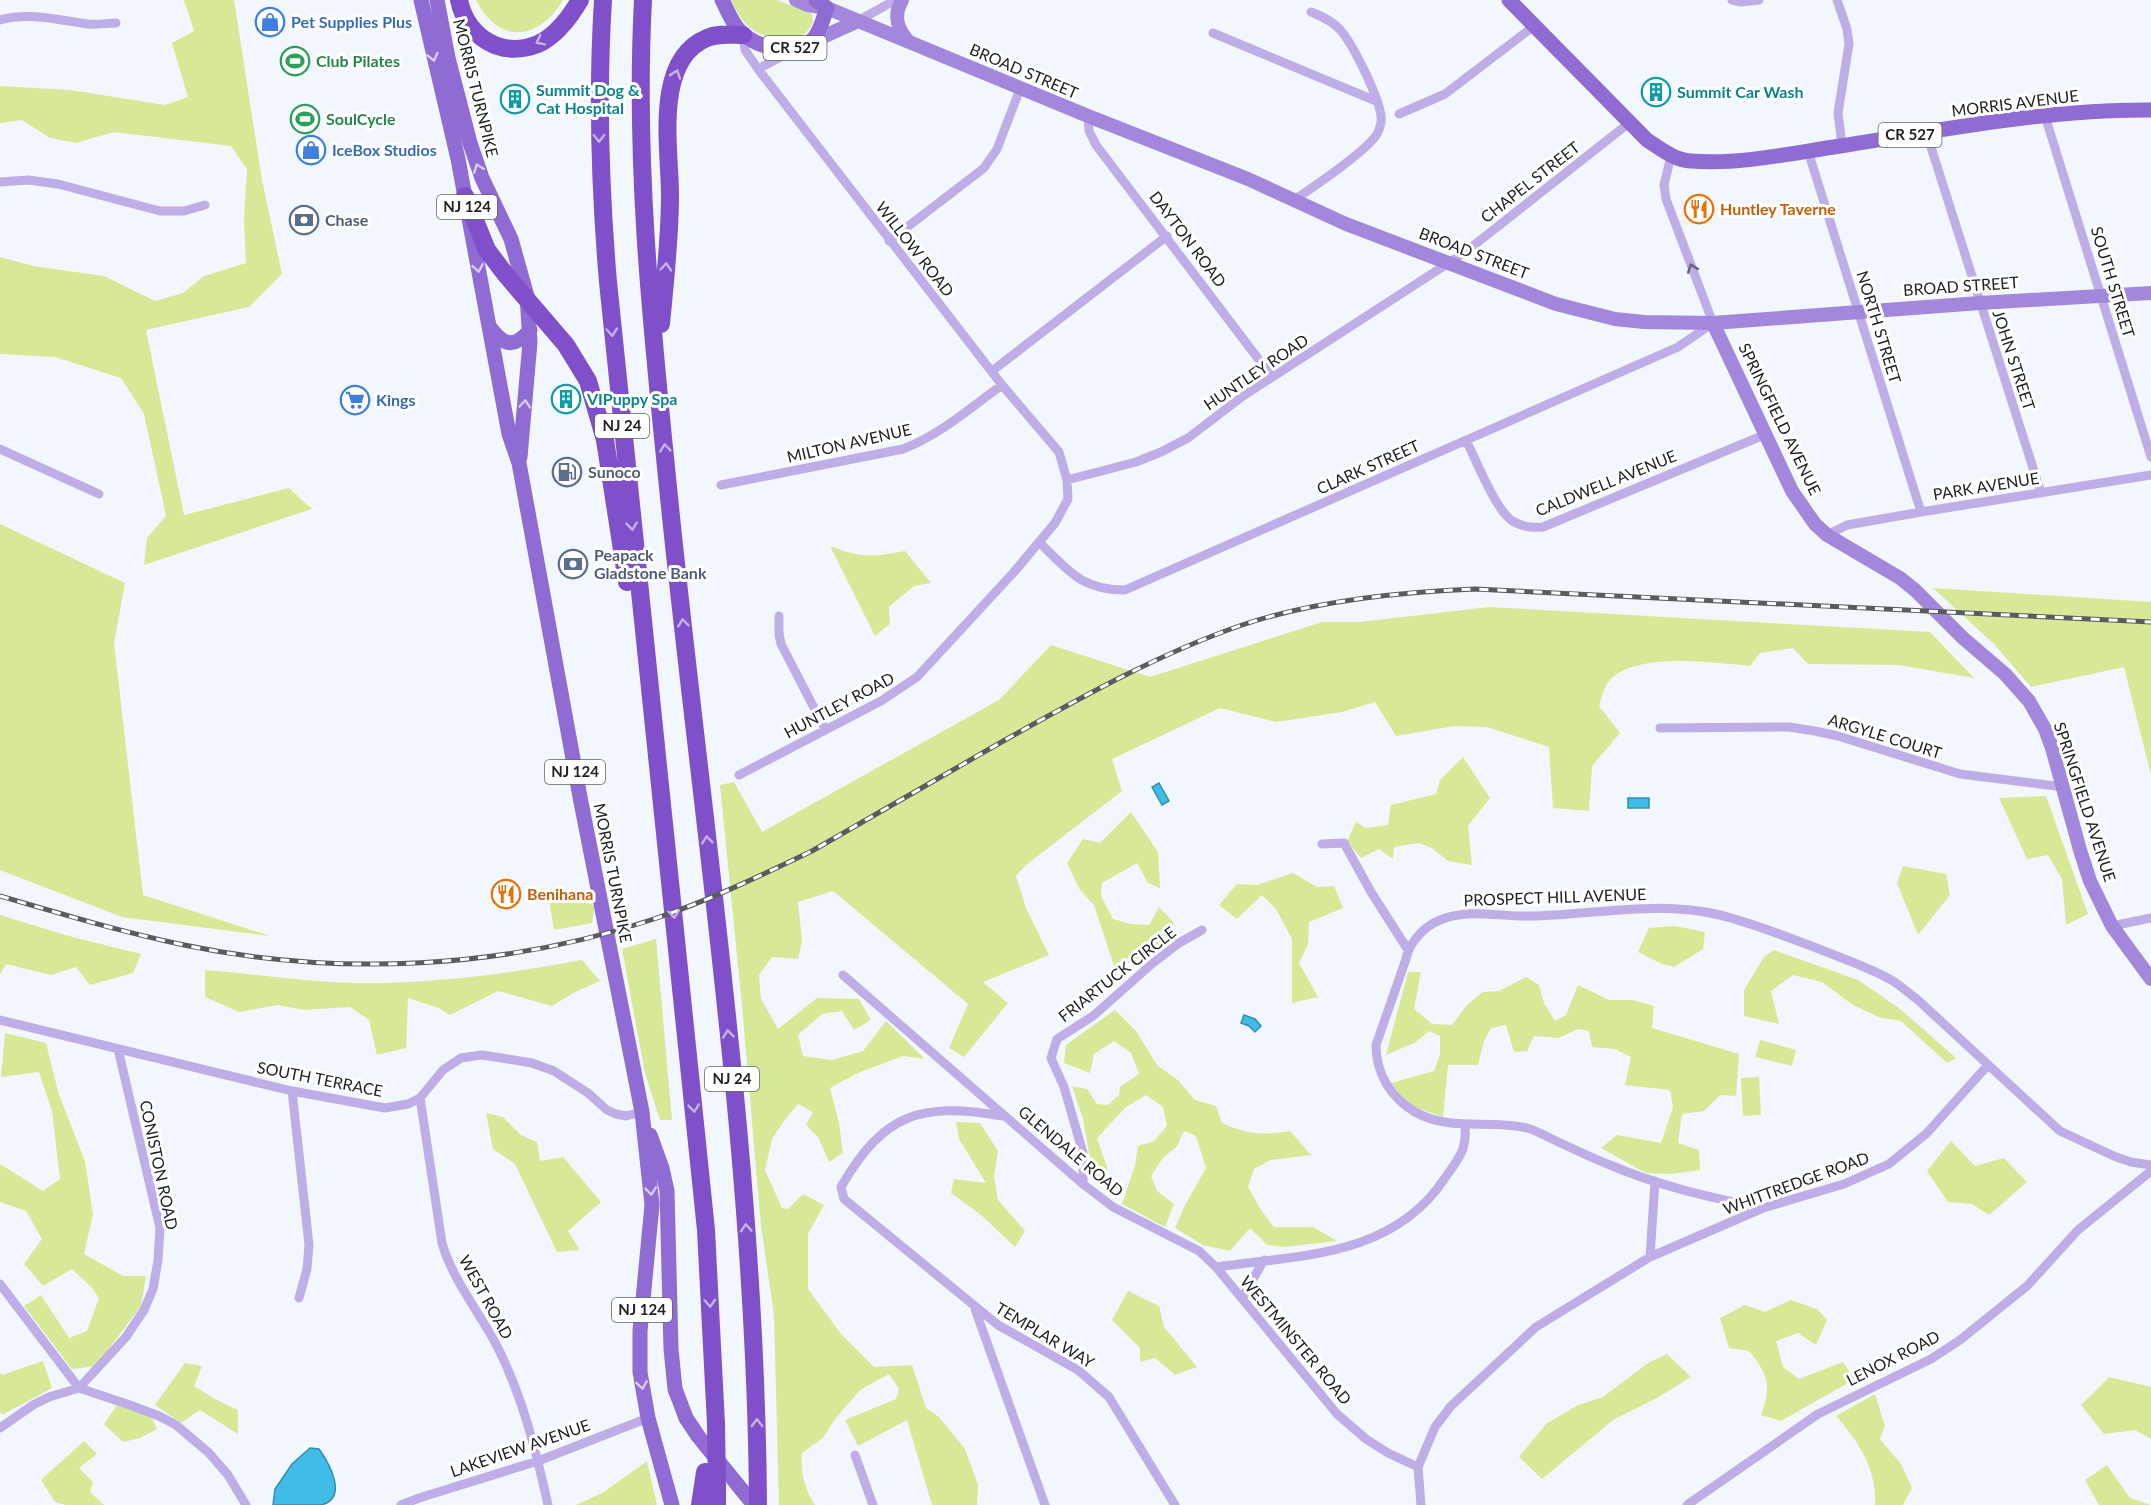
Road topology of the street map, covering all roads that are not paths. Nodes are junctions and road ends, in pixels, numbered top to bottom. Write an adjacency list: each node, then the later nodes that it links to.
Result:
1 (421, 0): 38 (main road, MORRIS TURNPIKE / NJ 124, one-way to 38)
2 (437, 0): 46 (main road, MORRIS TURNPIKE / NJ 124, one-way to 2)
3 (459, 0): 4 (highway, one-way to 3)
4 (580, 0)
5 (603, 0): 74 (highway, NJ 24, one-way to 74)
6 (643, 0): 52 (highway, NJ 24)
7 (723, 0): 22 (main road, CR 527)
8 (796, 0): 15 (main road, BROAD STREET)
9 (895, 0): 18 (street)
10 (902, 0): 23 (main road)
11 (1509, 0): 20 (main road, CR 527)
12 (1732, 0): 13 (street)
13 (1759, 0)
14 (1837, 0): 34 (street)
15 (821, 4): 18 (main road, BROAD STREET); 24 (main road, CR 527)
16 (1311, 12): 27 (street)
17 (0, 20): 19 (street)
18 (858, 21): 23 (main road, BROAD STREET); 24 (main road)
19 (116, 23)
20 (1534, 26): 29 (street); 32 (main road, CR 527)
21 (1213, 33): 27 (street)
22 (743, 35): 24 (main road, CR 527); 25 (street, WILLOW ROAD); 52 (highway, one-way to 22)
23 (909, 42): 26 (main road, BROAD STREET)
24 (803, 46): 25 (street)
25 (758, 69): 42 (street, WILLOW ROAD)
26 (1020, 89): 30 (main road, BROAD STREET); 42 (street)
27 (1376, 101): 39 (street)
28 (2151, 110): 31 (main road, MORRIS AVENUE / CR 527)
29 (1399, 114)
30 (1088, 116): 39 (main road, BROAD STREET); 41 (street, DAYTON ROAD)
31 (2045, 116): 33 (main road, MORRIS AVENUE / CR 527); 45 (street, SOUTH STREET)
32 (1629, 123): 36 (main road, CR 527); 43 (street, CHAPEL STREET)
33 (1929, 132): 34 (main road, MORRIS AVENUE / CR 527); 47 (street, JOHN STREET)
34 (1842, 145): 35 (main road, MORRIS AVENUE / CR 527)
35 (1808, 151): 36 (main road, MORRIS AVENUE / CR 527); 48 (street, NORTH STREET)
36 (1671, 156): 49 (street, SPRINGFIELD AVENUE, one-way to 36)
37 (0, 182): 40 (street)
38 (465, 196): 46 (highway); 50 (main road, MORRIS TURNPIKE / NJ 124, one-way to 50)
39 (1294, 200): 43 (main road, BROAD STREET)
40 (205, 205)
41 (1167, 236): 53 (street); 54 (street, DAYTON ROAD)
42 (890, 241): 53 (street, WILLOW ROAD)
43 (1449, 263): 49 (main road, BROAD STREET); 54 (street, HUNTLEY ROAD)
44 (2151, 293): 45 (main road, BROAD STREET)
45 (2101, 296): 47 (main road, BROAD STREET); 59 (street, SOUTH STREET)
46 (528, 301): 51 (main road, MORRIS TURNPIKE / NJ 124); 74 (highway)
47 (1980, 303): 48 (main road, BROAD STREET); 64 (street, JOHN STREET)
48 (1858, 311): 49 (main road, BROAD STREET); 66 (street, NORTH STREET)
49 (1713, 322): 56 (main road, SPRINGFIELD AVENUE); 57 (street, CLARK STREET)
50 (489, 326): 51 (main road); 60 (main road, MORRIS TURNPIKE / NJ 124)
51 (530, 330): 60 (main road, MORRIS TURNPIKE / NJ 124, one-way to 51)
52 (656, 367): 115 (highway, NJ 24, one-way to 52)
53 (992, 371): 55 (street, WILLOW ROAD)
54 (1272, 377): 62 (street, HUNTLEY ROAD)
55 (1002, 385): 62 (street, WILLOW ROAD); 63 (street, MILTON AVENUE)
56 (1764, 435): 57 (street, CALDWELL AVENUE); 67 (main road, SPRINGFIELD AVENUE)
57 (1466, 440): 68 (street, CLARK STREET)
58 (0, 449): 65 (street)
59 (2151, 457)
60 (519, 463): 87 (main road, MORRIS TURNPIKE / NJ 124)
61 (2151, 475): 64 (street, PARK AVENUE)
62 (1067, 480): 68 (street, HUNTLEY ROAD)
63 (721, 485)
64 (2041, 493): 66 (street, PARK AVENUE)
65 (99, 494)
66 (1921, 512): 67 (street, PARK AVENUE)
67 (1827, 535): 73 (main road, SPRINGFIELD AVENUE)
68 (1039, 542): 71 (street, HUNTLEY ROAD)
69 (779, 616): 71 (street)
70 (1660, 728): 73 (street, ARGYLE COURT)
71 (825, 729): 72 (street, HUNTLEY ROAD)
72 (739, 775)
73 (2064, 787): 77 (main road, SPRINGFIELD AVENUE)
74 (663, 814): 104 (highway, NJ 24, one-way to 104)
75 (1322, 844): 79 (street)
76 (2151, 918): 77 (street)
77 (2112, 926): 81 (main road, SPRINGFIELD AVENUE)
78 (1202, 930): 93 (street, FRIARTUCK CIRCLE)
79 (1407, 950): 84 (street, PROSPECT HILL AVENUE); 89 (street, PROSPECT HILL AVENUE)
80 (843, 975): 88 (street, GLENDALE ROAD)
81 (2151, 979)
82 (0, 1020): 83 (street, SOUTH TERRACE)
83 (118, 1049): 85 (street, SOUTH TERRACE); 102 (street, CONISTON ROAD)
84 (1988, 1065): 90 (street, PROSPECT HILL AVENUE); 94 (street, WHITTREDGE ROAD)
85 (292, 1091): 86 (street, SOUTH TERRACE); 99 (street)
86 (420, 1098): 87 (street); 107 (street, WEST ROAD)
87 (642, 1112): 103 (main road, NJ 124, one-way to 103); 115 (main road, NJ 124)
88 (1005, 1117): 93 (street, GLENDALE ROAD); 101 (street, TEMPLAR WAY)
89 (1465, 1125): 92 (street, PROSPECT HILL AVENUE); 96 (street)
90 (2151, 1165)
91 (2151, 1171): 120 (street, LENOX ROAD)
92 (1655, 1180): 94 (street, PROSPECT HILL AVENUE); 95 (street)
93 (1083, 1184): 97 (street, GLENDALE ROAD)
94 (1763, 1208): 95 (street, WHITTREDGE ROAD)
95 (1650, 1257): 108 (street, WHITTREDGE ROAD)
96 (1264, 1260): 97 (street); 100 (street)
97 (1216, 1267): 100 (street, WESTMINSTER ROAD)
98 (0, 1284): 102 (street)
99 (298, 1298)
100 (1242, 1298): 108 (street, WESTMINSTER ROAD)
101 (975, 1308): 117 (street); 118 (street, TEMPLAR WAY)
102 (80, 1388): 105 (street); 110 (street)
103 (648, 1418): 107 (street, LAKEVIEW AVENUE); 113 (main road, NJ 124)
104 (716, 1424): 109 (highway, NJ 24, bridge); 114 (highway, bridge)
105 (0, 1428)
106 (855, 1455): 116 (street)
107 (538, 1461): 111 (street, LAKEVIEW AVENUE); 112 (street, WEST ROAD)
108 (1418, 1467): 119 (street, WHITTREDGE ROAD)
109 (717, 1496)
110 (246, 1505)
111 (401, 1505)
112 (548, 1505)
113 (672, 1505)
114 (700, 1505)
115 (756, 1505)
116 (873, 1505)
117 (1045, 1505)
118 (1175, 1505)
119 (1421, 1505)
120 (1687, 1505)

